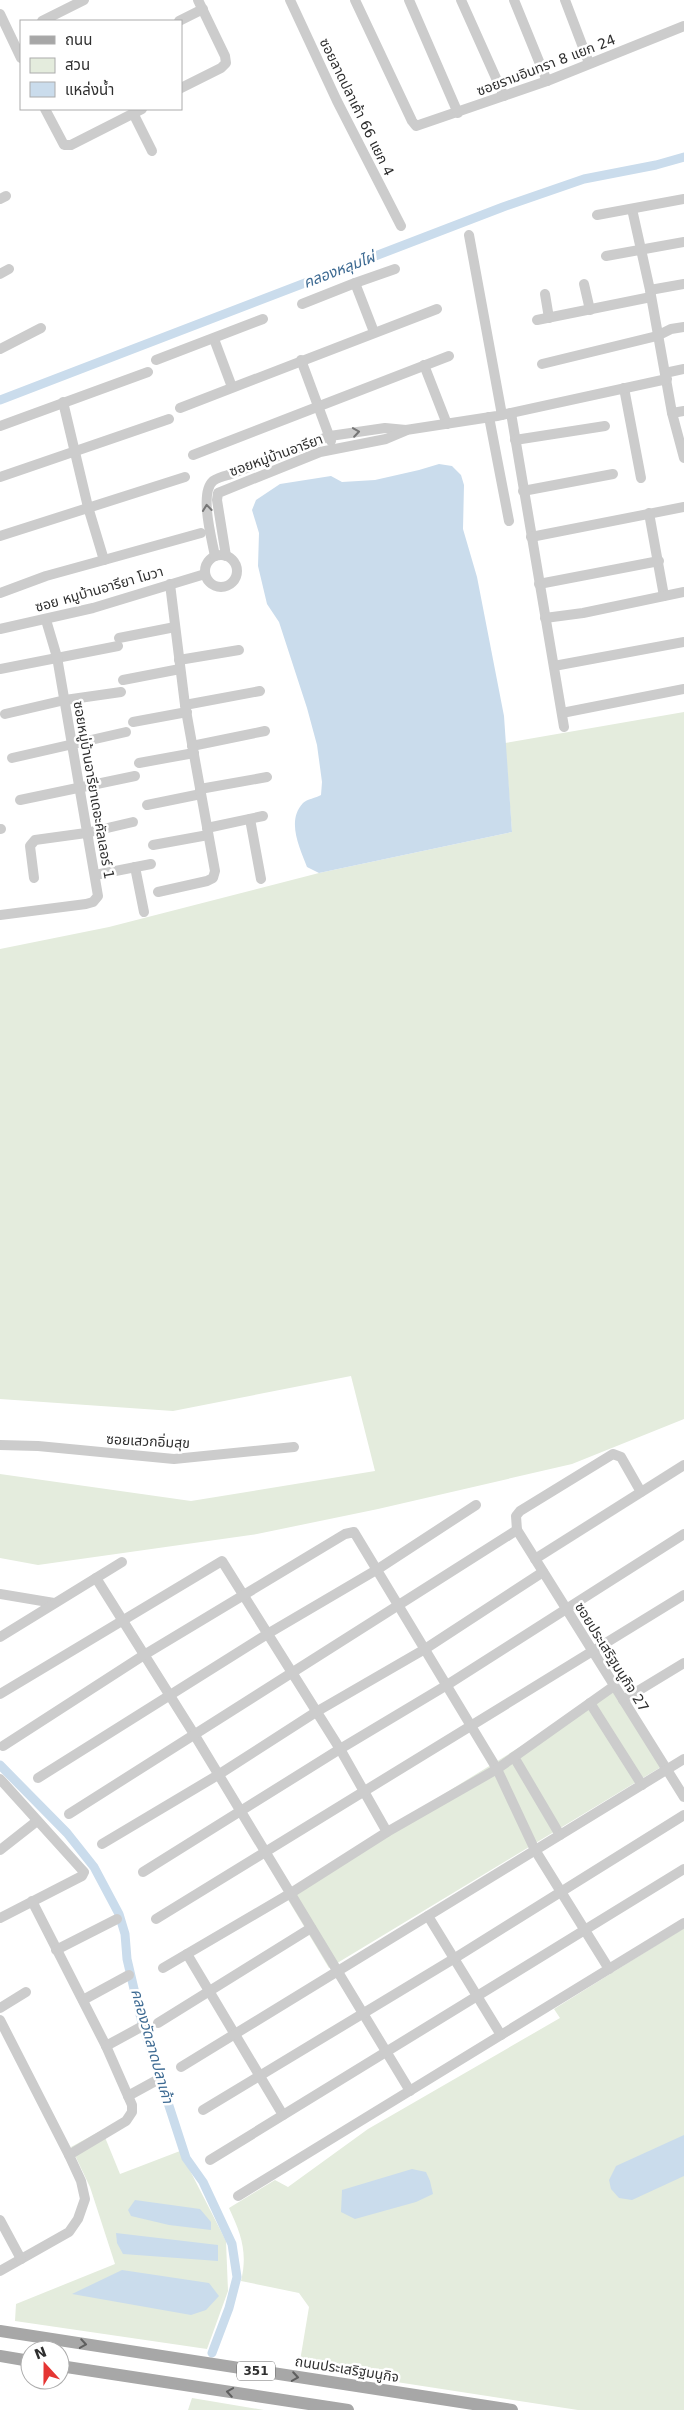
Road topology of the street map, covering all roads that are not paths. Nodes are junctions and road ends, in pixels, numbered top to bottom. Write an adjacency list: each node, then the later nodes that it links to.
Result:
1 (84, 0): 10 (street)
2 (290, 0): 27 (street, ซอยลาดปลาเค้า 66 แยก 4)
3 (355, 0): 22 (street, ซอยรามอินทรา 8 แยก 24)
4 (409, 0): 22 (street)
5 (461, 0): 19 (street)
6 (514, 0): 17 (street)
7 (565, 0): 16 (street)
8 (200, 5): 11 (street); 18 (street)
9 (0, 14): 14 (street)
10 (44, 20)
11 (180, 20)
12 (684, 26): 16 (street, ซอยรามอินทรา 8 แยก 24)
13 (20, 33): 14 (street)
14 (12, 37): 15 (street)
15 (20, 56)
16 (589, 63): 17 (street, ซอยรามอินทรา 8 แยก 24)
17 (547, 81): 19 (street, ซอยรามอินทรา 8 แยก 24)
18 (182, 88)
19 (504, 96): 22 (street, ซอยรามอินทรา 8 แยก 24)
20 (46, 110): 21 (street)
21 (137, 111): 23 (street)
22 (458, 112)
23 (152, 151)
24 (684, 199): 25 (street)
25 (632, 209): 26 (street); 30 (street)
26 (597, 215)
27 (401, 226)
28 (469, 236): 65 (street)
29 (684, 242): 30 (street)
30 (641, 250): 31 (street); 37 (street)
31 (606, 256)
32 (395, 269): 33 (street)
33 (354, 283): 38 (street); 46 (street)
34 (584, 284): 40 (street)
35 (684, 284): 37 (street)
36 (545, 294): 41 (street)
37 (650, 294): 40 (street); 47 (street)
38 (302, 304)
39 (437, 310): 46 (street)
40 (590, 310): 41 (street)
41 (549, 318): 43 (street)
42 (263, 319): 48 (street)
43 (537, 320)
44 (684, 326): 47 (street)
45 (41, 328): 49 (street)
46 (374, 332): 52 (street)
47 (657, 336): 53 (street); 57 (street)
48 (214, 339): 51 (street); 58 (street)
49 (0, 349)
50 (449, 356): 54 (street)
51 (156, 360)
52 (301, 360): 58 (street); 61 (street)
53 (542, 364)
54 (424, 365): 61 (street); 68 (street)
55 (684, 369): 57 (street)
56 (148, 372): 60 (street)
57 (666, 376): 59 (street); 64 (street)
58 (232, 387): 62 (street)
59 (624, 388): 65 (street); 81 (street)
60 (63, 402): 69 (street); 75 (street)
61 (318, 407): 72 (street); 76 (street)
62 (180, 408)
63 (684, 411): 64 (street)
64 (672, 413): 77 (street)
65 (506, 414): 66 (street); 73 (street)
66 (489, 417): 68 (street); 86 (street)
67 (169, 419): 75 (street)
68 (448, 424): 71 (street)
69 (0, 426)
70 (605, 426): 73 (street)
71 (406, 430): 72 (street, one-way to 71); 74 (street, ซอยหมู่บ้านอารียา)
72 (330, 436): 74 (street); 90 (street, one-way to 72)
73 (516, 440): 82 (street)
74 (334, 449): 90 (street, ซอยหมู่บ้านอารียา)
75 (74, 451): 79 (street); 83 (street)
76 (194, 455)
77 (684, 456)
78 (613, 474): 82 (street)
79 (0, 477)
80 (185, 477): 83 (street)
81 (641, 478)
82 (523, 491): 89 (street)
83 (88, 507): 88 (street); 91 (street)
84 (684, 507): 85 (street)
85 (649, 514): 89 (street); 92 (street)
86 (509, 521)
87 (201, 533): 91 (street)
88 (0, 536)
89 (531, 537): 95 (street)
90 (221, 556): 93 (street); 93 (street)
91 (104, 560): 97 (street)
92 (659, 561): 95 (street); 98 (street)
93 (205, 574): 94 (street, ซอย หมูบ้านอารียา โมวา)
94 (170, 584): 100 (street, ซอย หมูบ้านอารียา โมวา); 101 (street)
95 (540, 584): 99 (street)
96 (684, 592): 98 (street)
97 (0, 593)
98 (664, 596): 99 (street)
99 (545, 618): 107 (street)
100 (46, 620): 102 (street, ซอย หมูบ้านอารียา โมวา); 105 (street, ซอยหมู่บ้านอารียาเดอะคัลเลอร์ 1)
101 (175, 627): 105 (street); 106 (street)
102 (0, 629)
103 (684, 642): 107 (street)
104 (239, 650): 106 (street)
105 (57, 657): 108 (street); 113 (street, ซอยหมู่บ้านอารียาเดอะคัลเลอร์ 1)
106 (180, 664): 109 (street); 114 (street)
107 (554, 666): 115 (street)
108 (0, 669)
109 (123, 680)
110 (684, 689): 115 (street)
111 (121, 692): 113 (street)
112 (260, 692): 114 (street)
113 (65, 700): 116 (street); 121 (street, ซอยหมู่บ้านอารียาเดอะคัลเลอร์ 1)
114 (186, 708): 117 (street); 122 (street)
115 (562, 713): 118 (street)
116 (5, 714)
117 (134, 722)
118 (564, 727)
119 (265, 731): 122 (street)
120 (126, 732): 121 (street)
121 (72, 743): 123 (street); 127 (street, ซอยหมู่บ้านอารียาเดอะคัลเลอร์ 1)
122 (193, 749): 124 (street); 128 (street)
123 (12, 758)
124 (139, 763)
125 (135, 776): 127 (street)
126 (267, 777): 128 (street)
127 (80, 789): 129 (street); 135 (street, ซอยหมู่บ้านอารียาเดอะคัลเลอร์ 1)
128 (201, 792): 130 (street); 134 (street)
129 (20, 800)
130 (147, 805)
131 (263, 816): 132 (street)
132 (250, 819): 134 (street); 141 (street)
133 (133, 822): 135 (street)
134 (208, 831): 136 (street); 142 (street)
135 (86, 833): 139 (street, ซอยหมู่บ้านอารียาเดอะคัลเลอร์ 1); 140 (street)
136 (153, 845)
137 (151, 864): 138 (street)
138 (135, 867): 139 (street); 143 (street)
139 (95, 875): 144 (street, ซอยหมู่บ้านอารียาเดอะคัลเลอร์ 1)
140 (34, 878)
141 (261, 879)
142 (158, 892)
143 (144, 912)
144 (0, 915)
145 (0, 1444): 146 (street, ซอยเสวกอิ่มสุข)
146 (294, 1447)
147 (684, 1465): 148 (street)
148 (640, 1492): 150 (street); 152 (street)
149 (476, 1505): 154 (street)
150 (517, 1530): 152 (street, ซอยประเสริฐมนูกิจ 27); 161 (street)
151 (684, 1534): 162 (street)
152 (535, 1559): 155 (street, ซอยประเสริฐมนูกิจ 27)
153 (122, 1562): 156 (street)
154 (378, 1569): 158 (street); 161 (street); 164 (street)
155 (543, 1572): 162 (street, ซอยประเสริฐมนูกิจ 27); 166 (street)
156 (96, 1578): 160 (street); 163 (street)
157 (0, 1594): 160 (street)
158 (243, 1594): 163 (street); 164 (street); 168 (street)
159 (684, 1595): 167 (street)
160 (54, 1603): 165 (street)
161 (399, 1605): 166 (street); 170 (street)
162 (567, 1610): 167 (street, ซอยประเสริฐมนูกิจ 27); 171 (street)
163 (122, 1620): 168 (street); 173 (street)
164 (269, 1633): 170 (street); 174 (street)
165 (0, 1637)
166 (425, 1649): 171 (street); 177 (street)
167 (593, 1652): 172 (street, ซอยประเสริฐมนูกิจ 27); 178 (street)
168 (144, 1655): 174 (street); 180 (street)
169 (684, 1663): 175 (street)
170 (292, 1673): 177 (street); 179 (street)
171 (447, 1685): 178 (street); 181 (street)
172 (614, 1686): 175 (street, ซอยประเสริฐมนูกิจ 27); 176 (street)
173 (0, 1694)
174 (168, 1696): 179 (street); 187 (street)
175 (623, 1700): 185 (street, ซอยประเสริฐมนูกิจ 27)
176 (590, 1704): 182 (street); 189 (street)
177 (316, 1712): 181 (street); 186 (street)
178 (470, 1725): 184 (street); 190 (street)
179 (194, 1734): 186 (street); 193 (street)
180 (3, 1746)
181 (340, 1749): 190 (street); 192 (street)
182 (514, 1757): 184 (street); 197 (street)
183 (684, 1759): 185 (street)
184 (497, 1769): 196 (street); 200 (street)
185 (666, 1770): 189 (street); 191 (street, ซอยประเสริฐมนูกิจ 27)
186 (218, 1775): 192 (street); 198 (street)
187 (38, 1778)
188 (0, 1779): 195 (street)
189 (642, 1785): 197 (street)
190 (364, 1791): 196 (street); 201 (street)
191 (684, 1797)
192 (241, 1812): 201 (street); 203 (street)
193 (69, 1814)
194 (684, 1815): 204 (street)
195 (37, 1821): 199 (street); 206 (street)
196 (387, 1832): 205 (street)
197 (560, 1835): 200 (street)
198 (102, 1844)
199 (0, 1850)
200 (535, 1850): 204 (street); 207 (street)
201 (266, 1852): 205 (street); 210 (street)
202 (684, 1869): 213 (street)
203 (143, 1872)
204 (561, 1891): 213 (street); 216 (street)
205 (290, 1893): 212 (street); 215 (street)
206 (32, 1901): 208 (street); 214 (street)
207 (428, 1916): 216 (street); 219 (street)
208 (0, 1918)
209 (116, 1919): 214 (street)
210 (156, 1920)
211 (684, 1922): 218 (street)
212 (311, 1928): 219 (street); 222 (street)
213 (585, 1930): 218 (street); 223 (street)
214 (56, 1950): 224 (street)
215 (187, 1954): 217 (street); 222 (street)
216 (455, 1958): 223 (street); 226 (street)
217 (163, 1968)
218 (609, 1969): 231 (street)
219 (336, 1971): 226 (street); 230 (street)
220 (128, 1975): 224 (street)
221 (26, 1992): 225 (street)
222 (208, 1992): 228 (street); 230 (street)
223 (477, 1996): 231 (street); 233 (street)
224 (83, 2000): 232 (street)
225 (0, 2008)
226 (362, 2013): 233 (street); 235 (street)
227 (0, 2020): 241 (street)
228 (158, 2022)
229 (141, 2027): 232 (street)
230 (234, 2034): 234 (street); 235 (street)
231 (501, 2035): 237 (street)
232 (106, 2046): 238 (street)
233 (386, 2052): 237 (street); 240 (street)
234 (180, 2067)
235 (258, 2076): 239 (street); 240 (street)
236 (159, 2079): 238 (street)
237 (410, 2091): 243 (street)
238 (128, 2096): 241 (street)
239 (203, 2110)
240 (283, 2115): 242 (street)
241 (69, 2155): 245 (street)
242 (210, 2160)
243 (238, 2196)
244 (0, 2220): 245 (street)
245 (21, 2259): 246 (street)
246 (0, 2271)
247 (0, 2331): 252 (main road, ถนนประเสริฐมนูกิจ / 351, one-way to 252)
248 (0, 2356): 249 (main road)
249 (20, 2359)
250 (70, 2368): 251 (main road, 351, one-way to 250)
251 (348, 2410)
252 (512, 2410)

